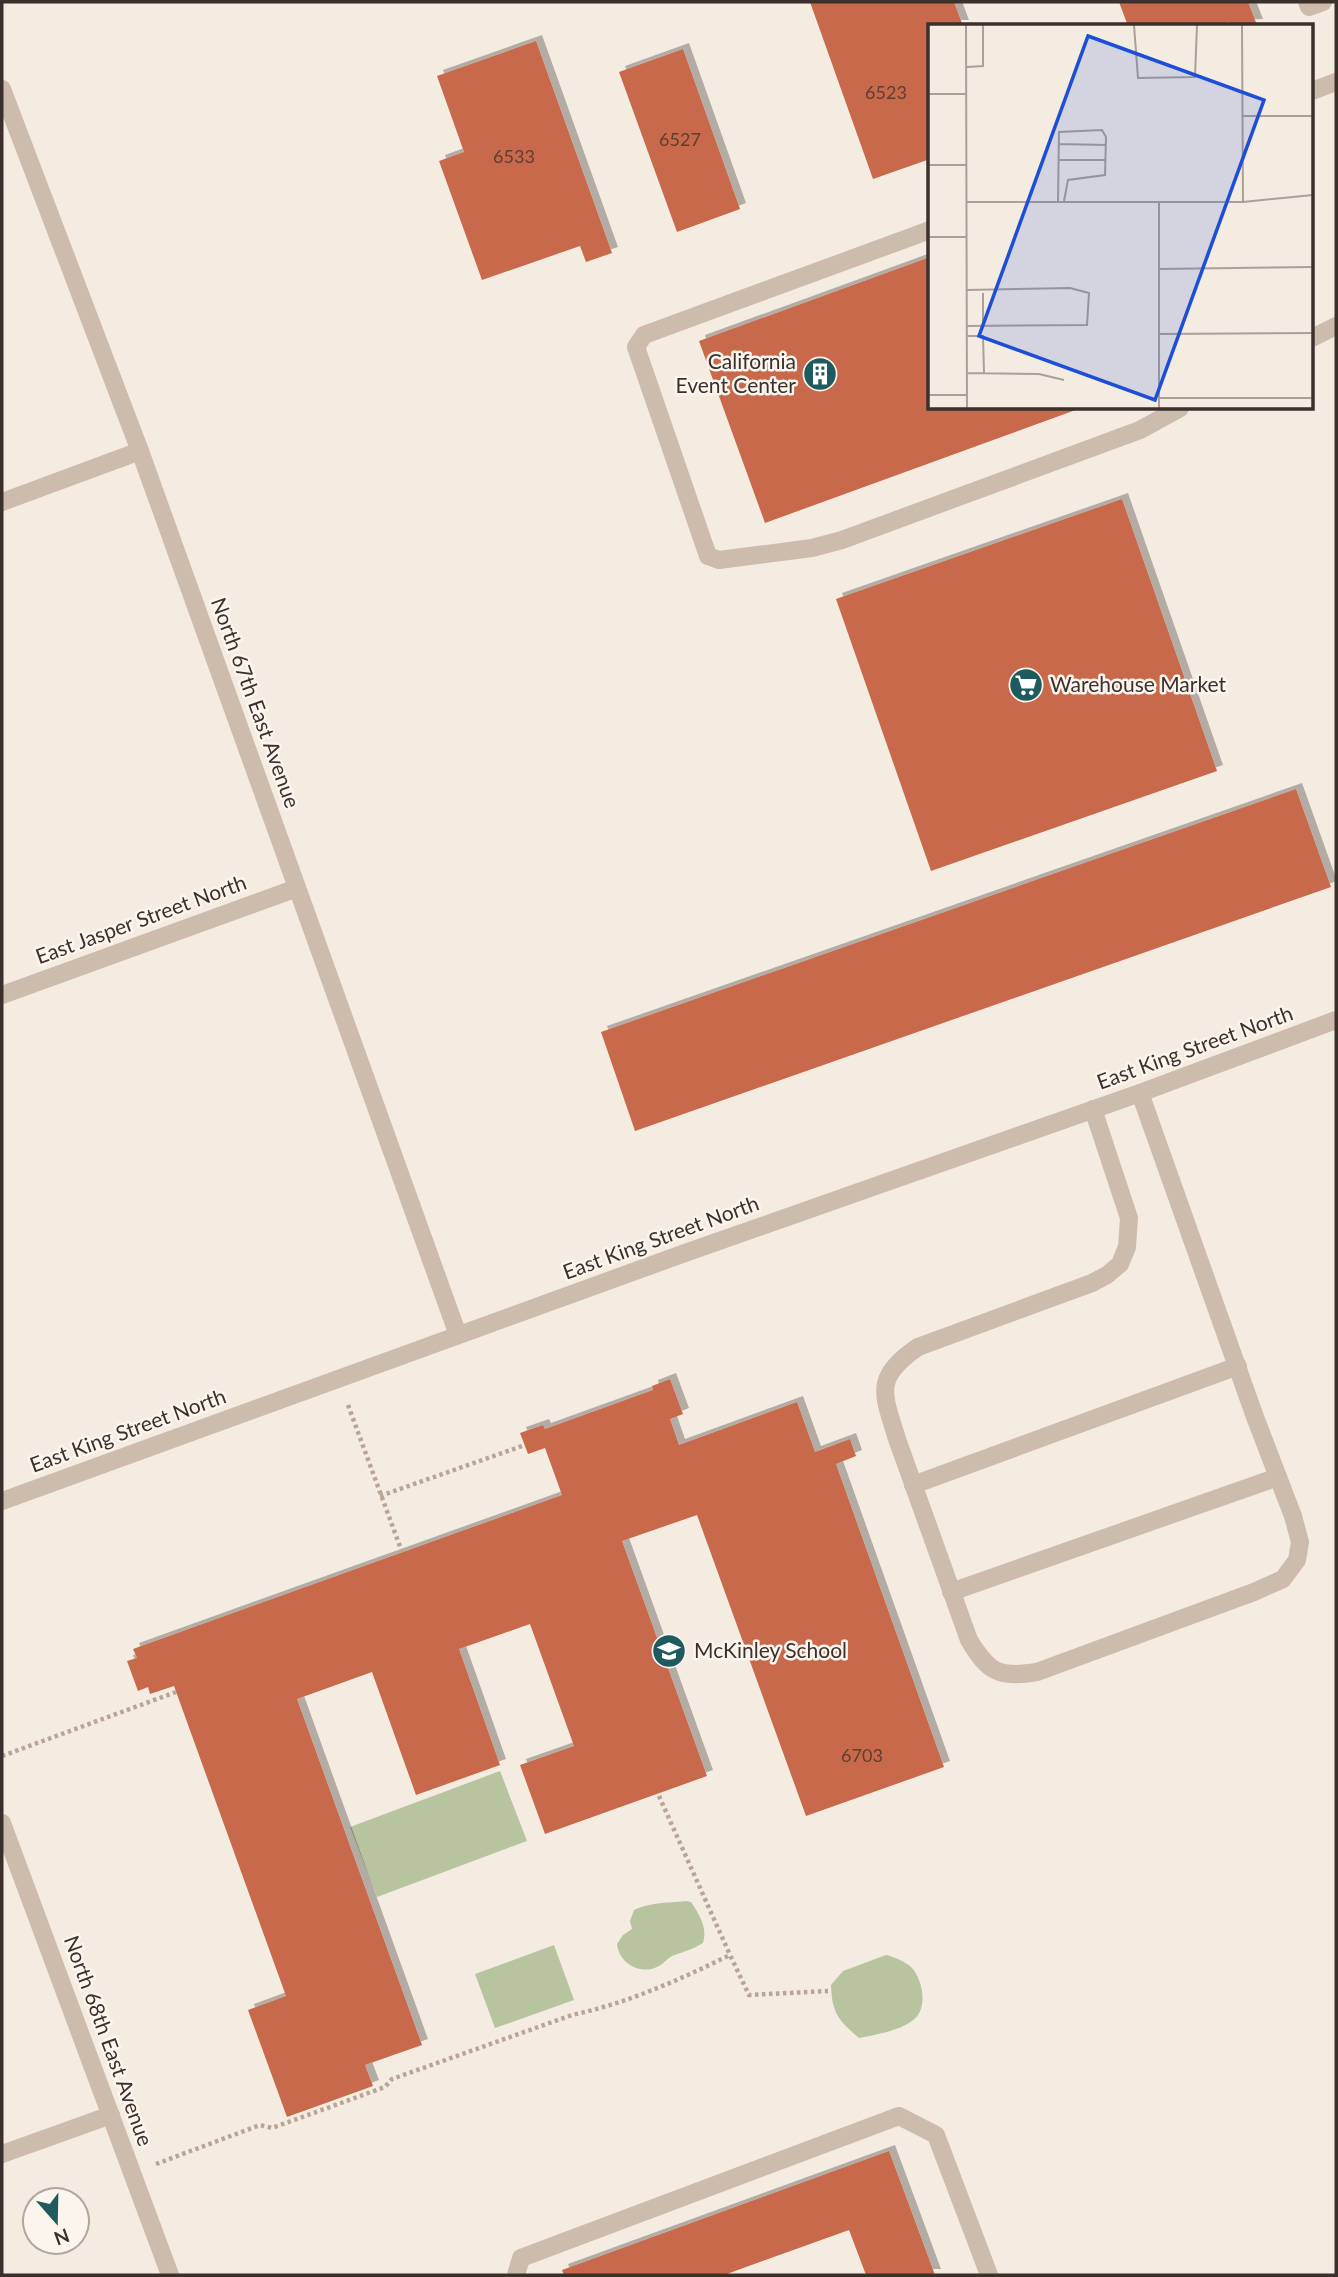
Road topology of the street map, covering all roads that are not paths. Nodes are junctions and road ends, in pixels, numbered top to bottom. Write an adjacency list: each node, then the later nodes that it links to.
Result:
1 (1307, 2): 2 (street)
2 (1323, 2)
3 (1336, 82): 5 (street)
4 (2, 89): 10 (street, North 67th East Avenue)
5 (1314, 90)
6 (928, 231): 9 (street)
7 (1336, 326): 8 (street)
8 (1314, 337)
9 (1176, 410)
10 (140, 451): 11 (street); 12 (street, North 67th East Avenue)
11 (2, 502)
12 (297, 888): 13 (street, East Jasper Street North); 17 (street, North 67th East Avenue)
13 (2, 995)
14 (1336, 1020): 15 (street, East King Street North)
15 (1140, 1093): 16 (street, East King Street North); 18 (street)
16 (1093, 1109): 17 (street, East King Street North); 20 (street)
17 (458, 1335): 21 (street, East King Street North)
18 (1238, 1366): 19 (street); 20 (street)
19 (1278, 1477): 22 (street); 22 (street)
20 (913, 1485): 22 (street)
21 (2, 1501)
22 (951, 1592)
23 (2, 1823): 24 (street, North 68th East Avenue)
24 (111, 2115): 25 (street); 26 (street, North 68th East Avenue)
25 (2, 2154)
26 (170, 2275)
27 (516, 2275): 28 (street)
28 (989, 2275)

